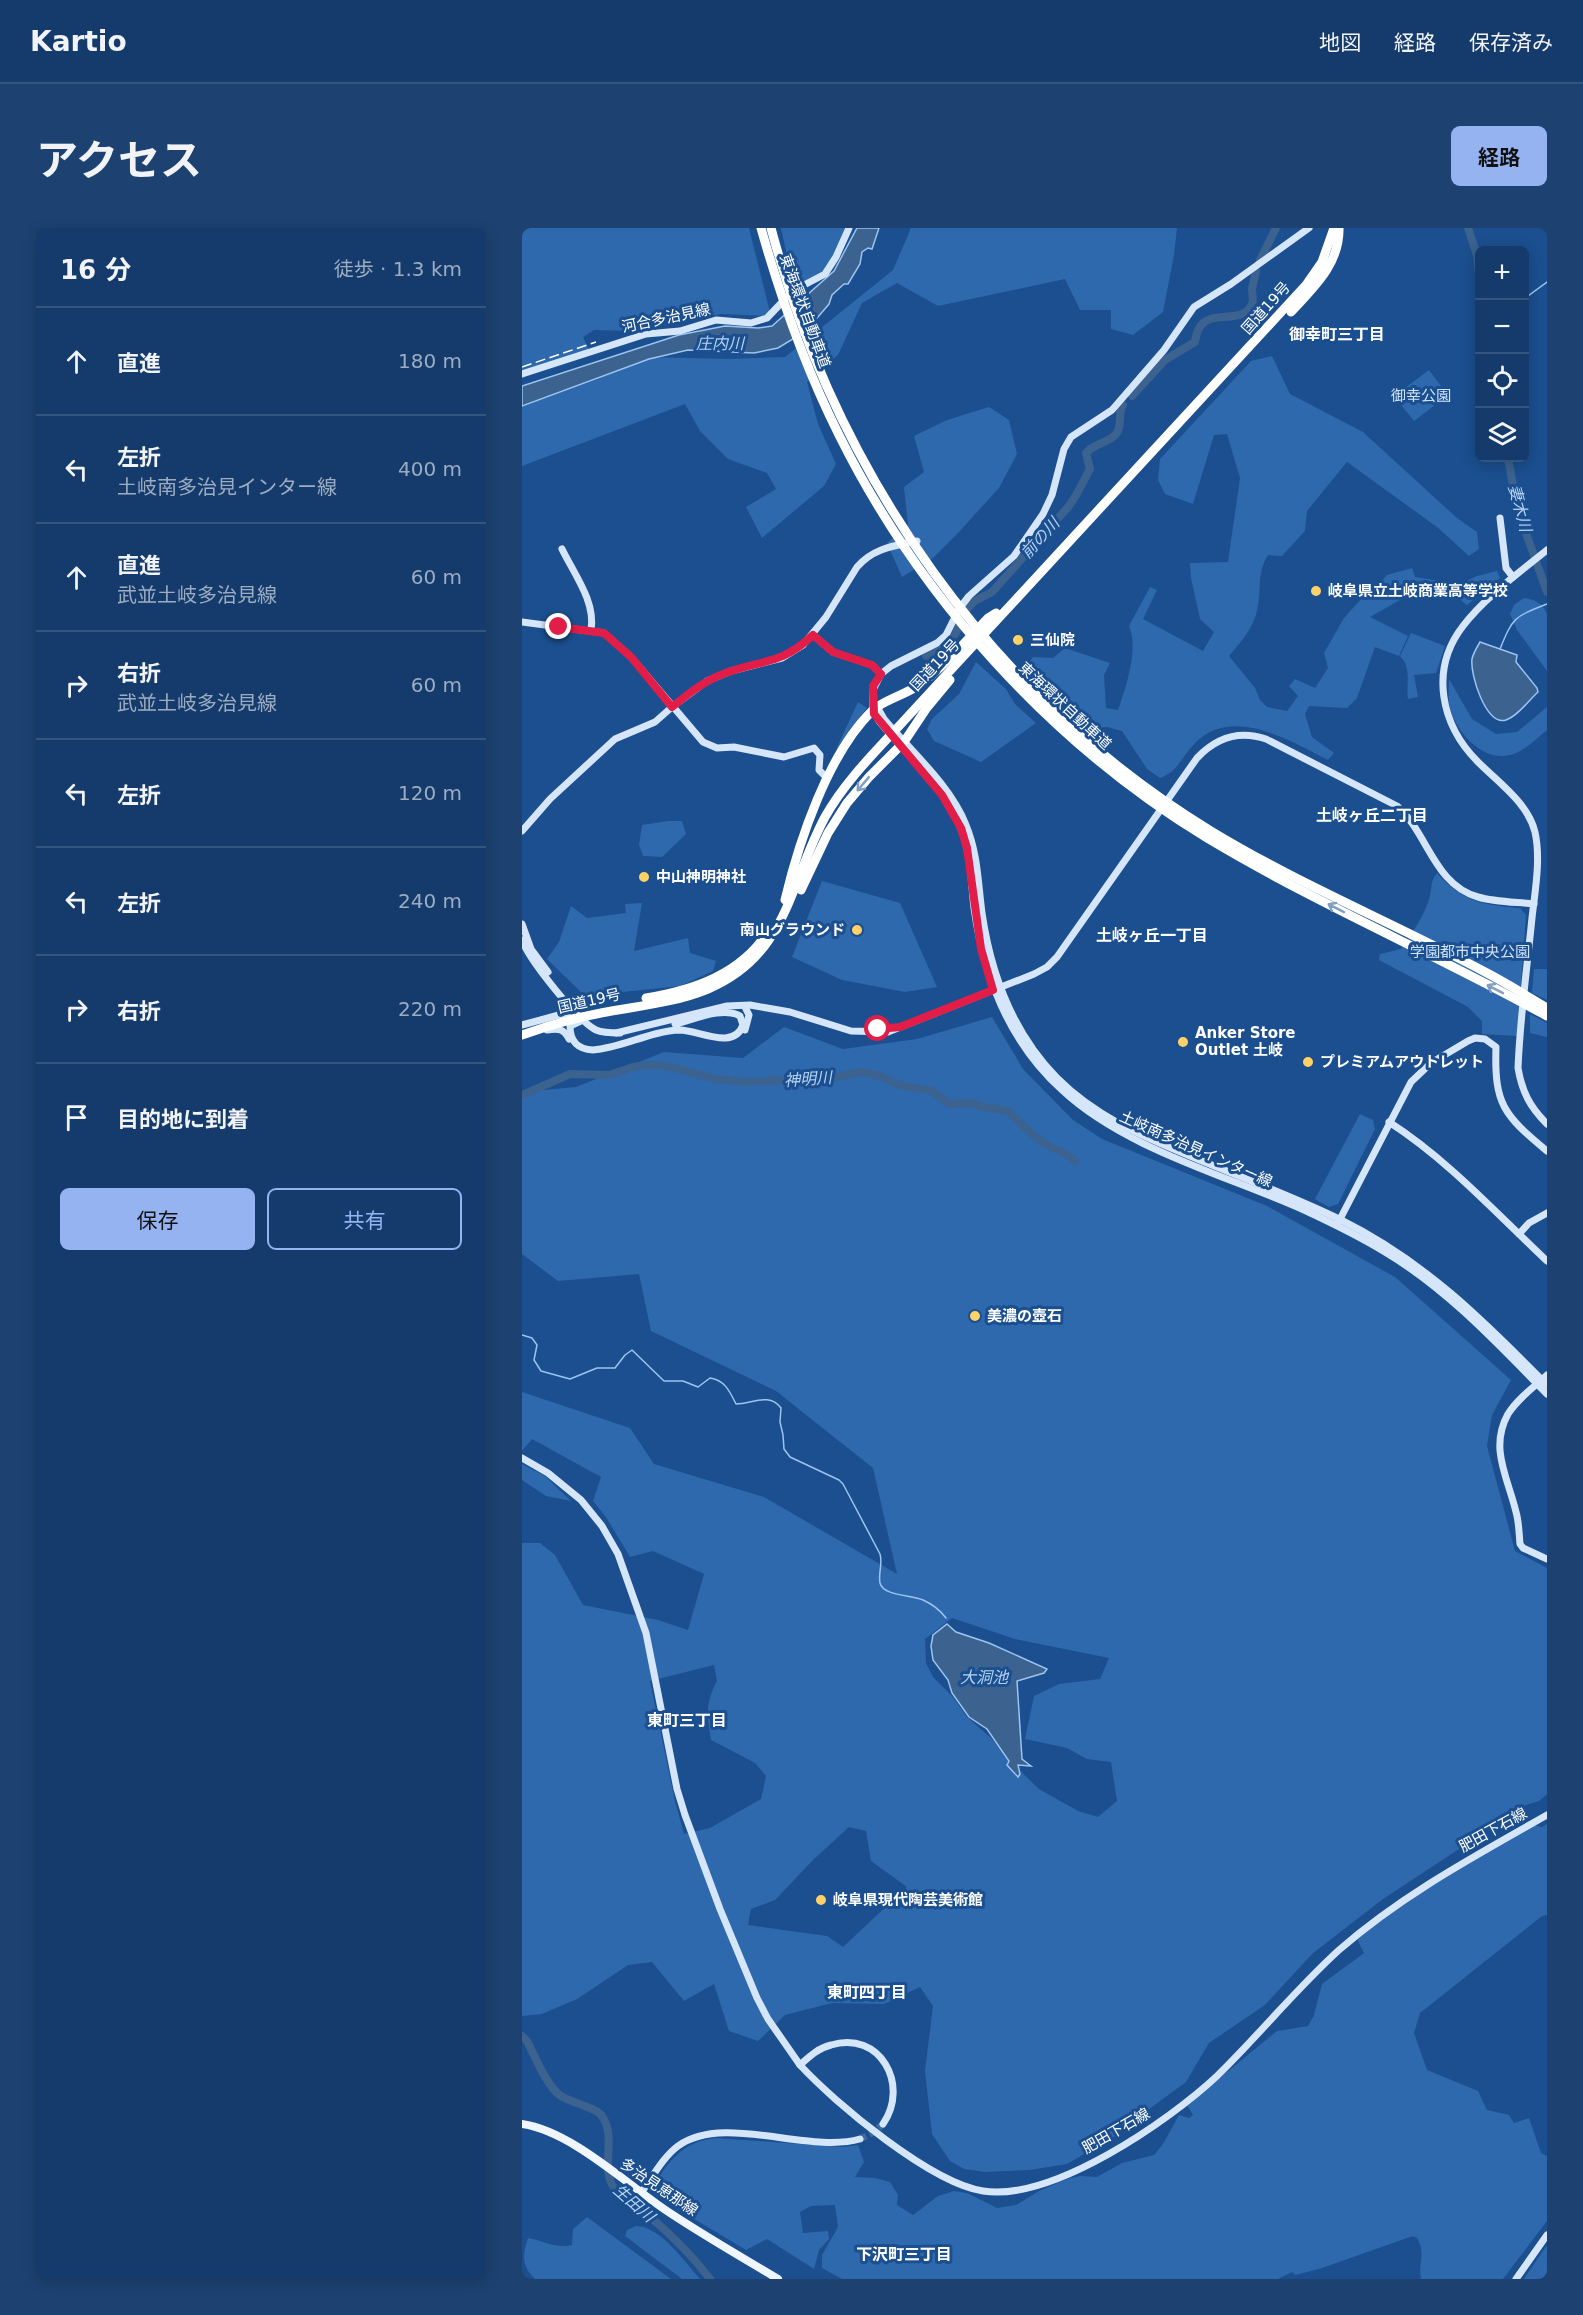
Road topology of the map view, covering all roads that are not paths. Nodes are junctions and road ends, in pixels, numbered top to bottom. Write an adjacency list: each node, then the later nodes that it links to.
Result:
1 (761, 228): 9 (highway, 東海環状自動車道)
2 (771, 228): 9 (highway, 東海環状自動車道)
3 (849, 228): 11 (street, 河合多治見線)
4 (1309, 228): 22 (street)
5 (1329, 228): 8 (highway, 国道19号)
6 (1334, 228): 8 (highway, 国道19号)
7 (1339, 228): 10 (highway)
8 (1324, 251): 10 (highway, 国道19号); 17 (highway, 国道19号)
9 (774, 258): 21 (highway, 東海環状自動車道)
10 (1247, 351): 21 (highway, 国道19号)
11 (522, 374)
12 (1500, 518): 16 (street)
13 (918, 541): 20 (street)
14 (562, 549): 19 (street)
15 (1547, 550): 16 (street)
16 (1513, 578): 31 (street)
17 (996, 614): 23 (highway); 25 (highway, 国道19号)
18 (522, 622): 19 (street)
19 (591, 630): 24 (street)
20 (813, 635): 22 (street); 24 (street)
21 (985, 643): 25 (highway, 国道19号); 27 (highway); 33 (highway, 東海環状自動車道)
22 (881, 674): 23 (street)
23 (874, 705): 27 (street, 土岐南多治見インター線); 28 (highway)
24 (672, 707): 28 (street); 29 (street)
25 (898, 723): 26 (highway, 国道19号)
26 (883, 739): 30 (highway, 国道19号); 35 (highway, 国道19号)
27 (902, 744): 35 (highway, one-way to 35); 36 (street, 土岐南多治見インター線)
28 (827, 778): 30 (highway)
29 (522, 831)
30 (785, 900): 39 (highway, 国道19号)
31 (1534, 904): 36 (street); 48 (street)
32 (522, 924): 39 (street)
33 (1391, 931): 40 (highway, 東海環状自動車道); 41 (highway, 東海環状自動車道, one-way to 33)
34 (522, 940): 39 (street)
35 (765, 948): 37 (highway, 国道19号)
36 (997, 988): 44 (street); 51 (street, 土岐南多治見インター線)
37 (654, 1003): 45 (street); 46 (highway, 国道19号)
38 (747, 1006): 44 (street); 45 (street); 46 (street)
39 (571, 1007): 42 (street); 43 (highway, 国道19号)
40 (1547, 1008)
41 (1547, 1016)
42 (587, 1021): 44 (street); 45 (street)
43 (522, 1027)
44 (900, 1027)
45 (616, 1034)
46 (522, 1037)
47 (1389, 1122): 49 (street); 51 (street); 52 (street)
48 (1547, 1124)
49 (1547, 1151)
50 (1547, 1213): 52 (street)
51 (1338, 1222): 54 (street, 土岐南多治見インター線)
52 (1519, 1234): 53 (street)
53 (1547, 1261)
54 (1543, 1381): 55 (street, 土岐南多治見インター線); 57 (street)
55 (1547, 1394)
56 (522, 1458): 59 (street, 肥田下石線)
57 (1547, 1559)
58 (1547, 1815): 59 (street, 肥田下石線)
59 (800, 2065): 61 (street)
60 (522, 2124): 63 (main road, 多治見恵那線)
61 (883, 2124)
62 (860, 2139): 63 (street)
63 (641, 2193): 65 (main road, 多治見恵那線)
64 (1547, 2235): 66 (street)
65 (778, 2279)
66 (1516, 2279)

